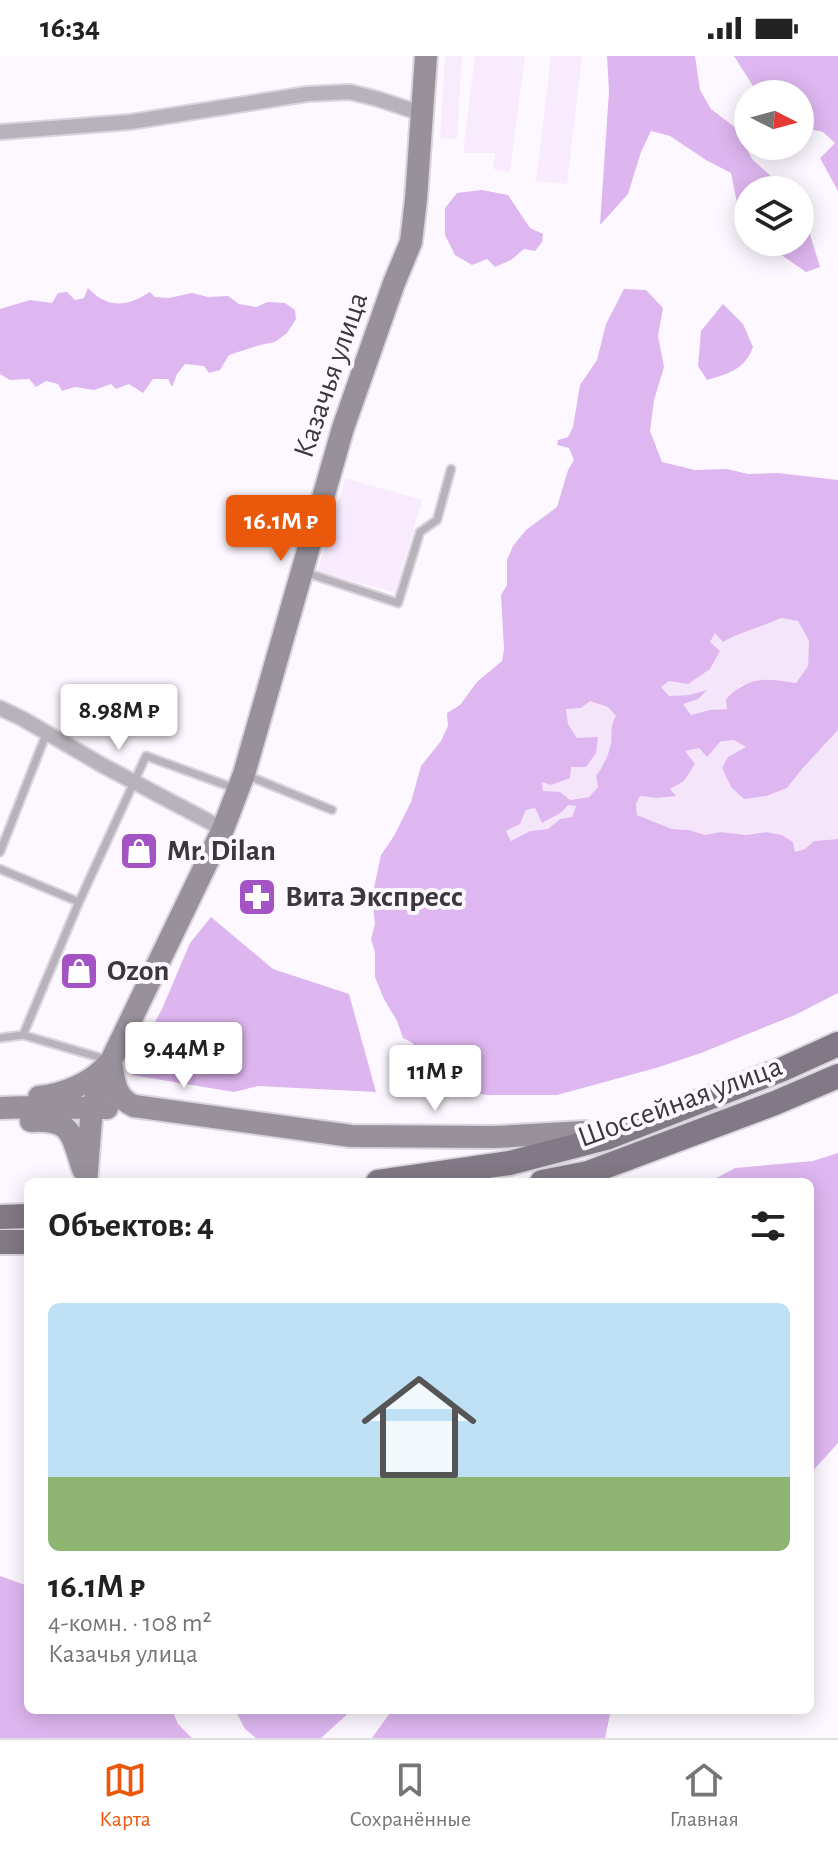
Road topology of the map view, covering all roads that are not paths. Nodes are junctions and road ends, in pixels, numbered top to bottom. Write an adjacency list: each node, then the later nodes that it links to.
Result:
1 (426, 56): 2 (street, Казачья улица)
2 (423, 114): 3 (street); 5 (street, Казачья улица)
3 (0, 132)
4 (451, 469): 5 (lane)
5 (302, 572): 9 (street, Казачья улица)
6 (0, 708): 7 (street)
7 (47, 732): 8 (street); 12 (lane)
8 (135, 781): 9 (lane); 11 (street); 14 (lane)
9 (242, 782): 10 (lane); 11 (street, Казачья улица)
10 (332, 810)
11 (223, 829): 18 (street, Казачья улица)
12 (0, 852)
13 (0, 869): 14 (lane)
14 (79, 902): 15 (lane)
15 (23, 1035): 16 (lane); 18 (lane)
16 (0, 1038)
17 (838, 1044): 24 (main road)
18 (111, 1061): 20 (street, Казачья улица); 21 (street, Казачья улица); 22 (street, Шоссейная улица)
19 (838, 1076): 28 (main road, Шоссейная улица)
20 (0, 1106): 21 (street, Шоссейная улица)
21 (92, 1107): 22 (street, Шоссейная улица); 26 (street, Казачья улица)
22 (254, 1122): 24 (street, Шоссейная улица)
23 (0, 1123): 25 (street)
24 (606, 1138): 27 (main road, Шоссейная улица)
25 (85, 1178)
26 (86, 1178)
27 (406, 1178)
28 (562, 1178)
29 (24, 1216): 30 (main road)
30 (0, 1217)
31 (0, 1242): 32 (main road)
32 (24, 1242)

